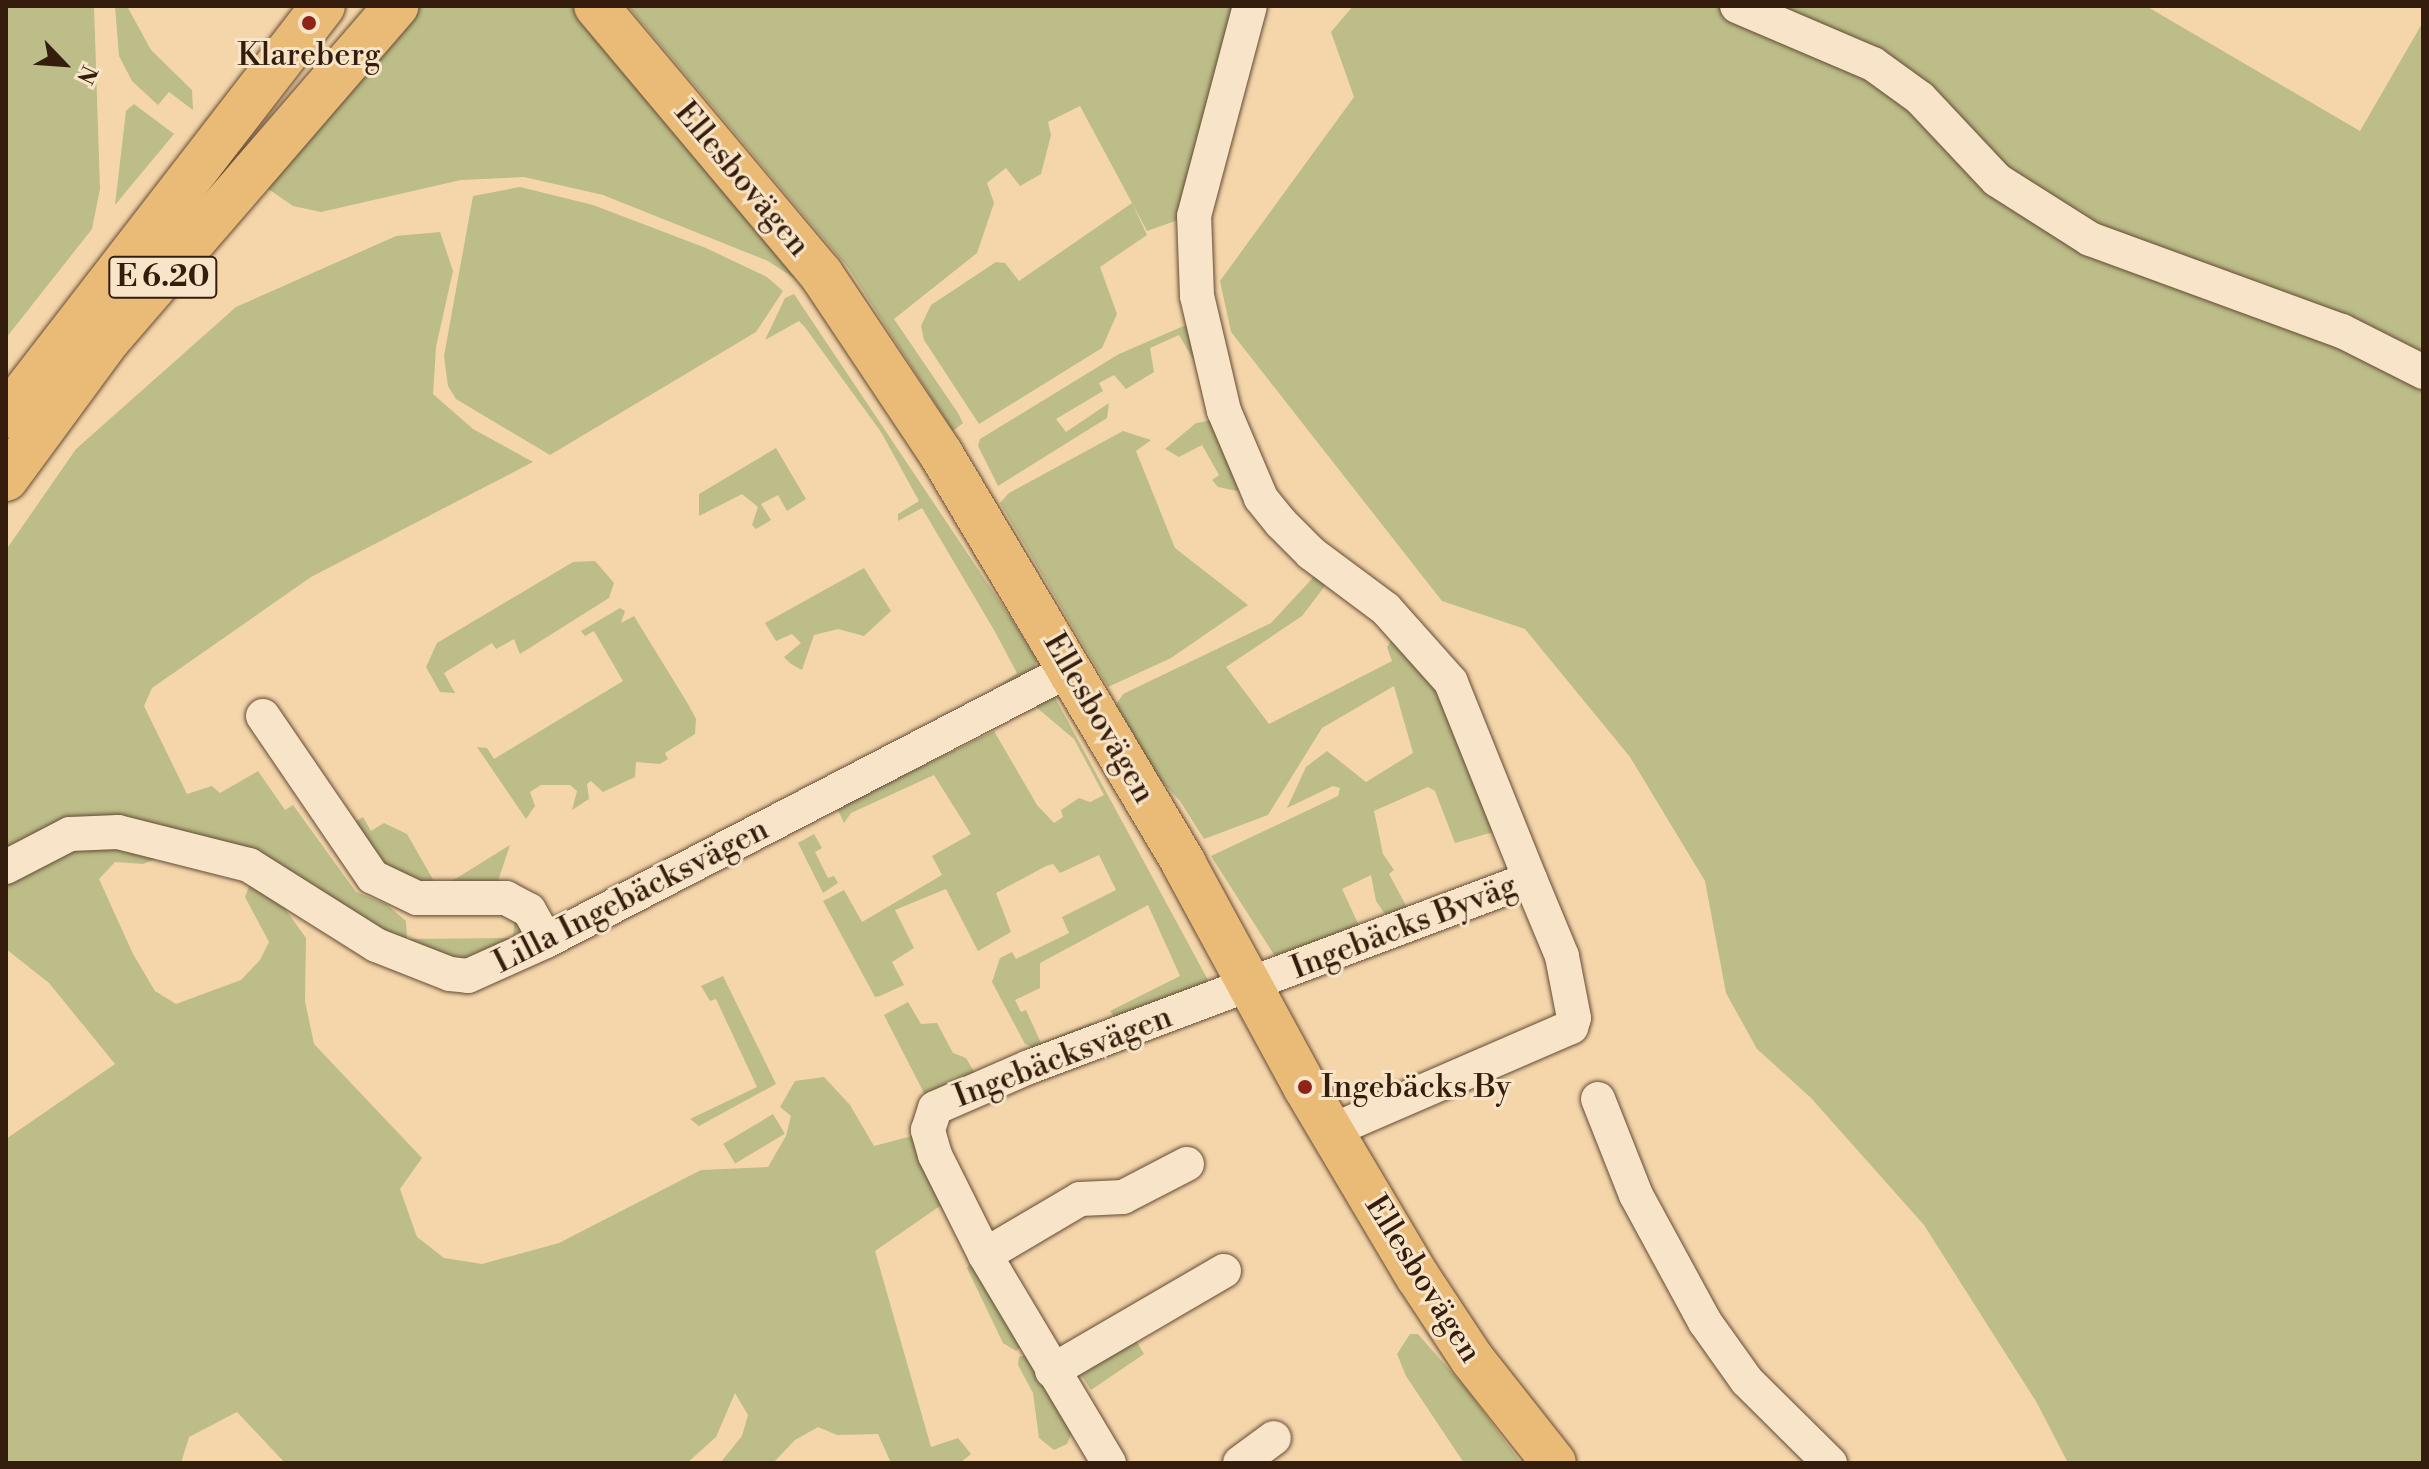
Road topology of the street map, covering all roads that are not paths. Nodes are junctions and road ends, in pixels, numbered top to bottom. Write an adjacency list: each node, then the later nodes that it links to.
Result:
1 (323, 6): 7 (main road, E 6.20)
2 (396, 6): 8 (main road, E 6.20)
3 (596, 6): 9 (main road, Ellesbovägen)
4 (1250, 6): 12 (street, Ingebäcks Byväg)
5 (1737, 6): 6 (street)
6 (2423, 372)
7 (6, 416)
8 (6, 479)
9 (1071, 669): 13 (street, Lilla Ingebäcksvägen); 14 (main road, Ellesbovägen)
10 (263, 716): 13 (street)
11 (6, 867): 13 (street, Lilla Ingebäcksvägen)
12 (1530, 879): 14 (street, Ingebäcks Byväg); 16 (street)
13 (546, 941)
14 (1252, 986): 16 (main road, Ellesbovägen); 18 (street, Ingebäcksvägen)
15 (1598, 1099): 25 (street)
16 (1331, 1131): 24 (main road, Ellesbovägen)
17 (1187, 1164): 18 (street)
18 (985, 1255): 20 (street, Ingebäcksvägen)
19 (1224, 1271): 20 (street)
20 (1052, 1371): 22 (street, Ingebäcksvägen)
21 (1274, 1438): 23 (street)
22 (1109, 1463)
23 (1240, 1463)
24 (1554, 1463)
25 (1830, 1463)

